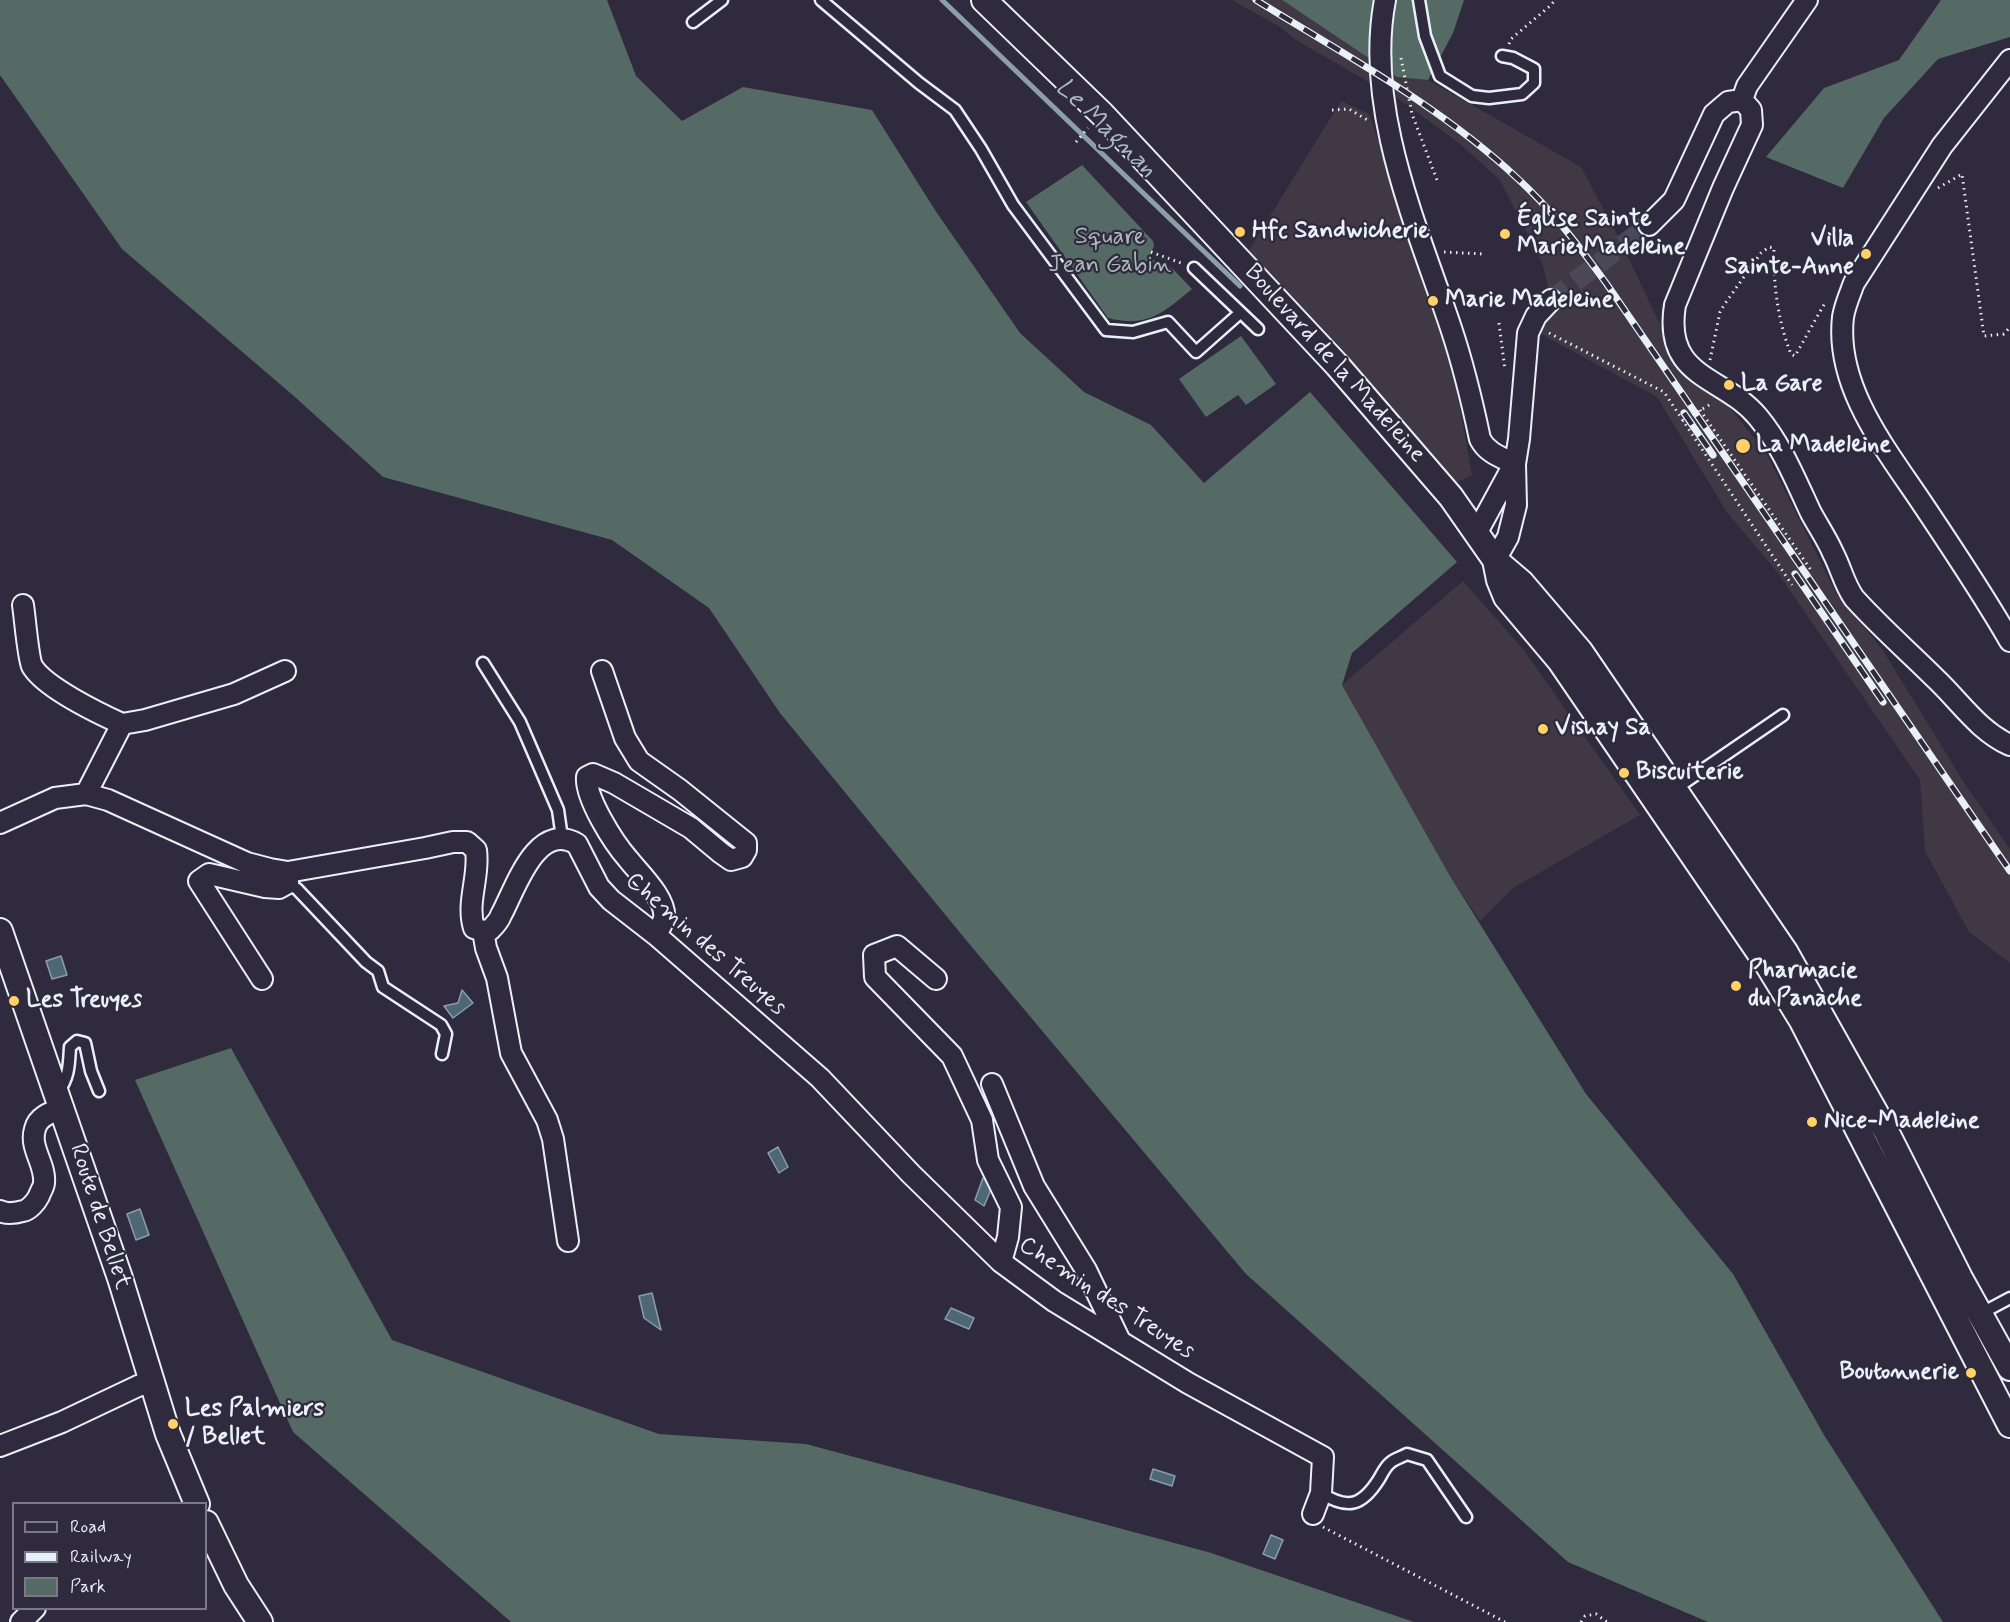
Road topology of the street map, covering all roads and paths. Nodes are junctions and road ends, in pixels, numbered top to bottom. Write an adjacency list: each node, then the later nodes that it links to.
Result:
1 (722, 0): 8 (lane)
2 (821, 0): 26 (lane)
3 (984, 0): 35 (street, Boulevard de la Madeleine)
4 (1385, 0): 15 (street)
5 (1419, 0): 10 (lane)
6 (1555, 0): 10 (path)
7 (1807, 0): 12 (street)
8 (693, 22)
9 (1400, 54): 17 (path)
10 (1502, 56)
11 (2010, 60): 40 (street)
12 (1742, 100): 19 (street); 32 (street)
13 (1332, 110): 15 (path)
14 (1090, 126): 16 (path)
15 (1388, 127): 34 (street)
16 (1076, 142)
17 (1437, 180)
18 (1935, 190): 29 (path)
19 (1648, 225)
20 (1151, 252): 23 (path)
21 (1447, 252): 22 (path)
22 (1483, 254)
23 (1194, 268): 26 (lane)
24 (1831, 293): 32 (path)
25 (1551, 300): 28 (street)
26 (1240, 313): 30 (lane)
27 (1499, 323): 31 (path)
28 (1532, 323): 33 (path); 34 (street)
29 (2010, 327)
30 (1258, 329)
31 (1505, 377)
32 (1706, 380): 46 (street)
33 (1682, 421): 37 (path); 38 (path)
34 (1515, 464): 35 (street); 36 (street)
35 (1476, 534): 36 (street, Boulevard de la Madeleine)
36 (1495, 560): 48 (street, Boulevard de la Madeleine)
37 (1811, 570)
38 (1792, 585)
39 (23, 605): 45 (street)
40 (2010, 641)
41 (483, 663): 50 (lane)
42 (285, 671): 45 (street)
43 (602, 671): 54 (street)
44 (1783, 715): 48 (lane)
45 (122, 724): 47 (street)
46 (2010, 745)
47 (86, 794): 49 (street); 51 (street)
48 (1665, 796): 65 (street, Boulevard de la Madeleine)
49 (0, 824)
50 (562, 838): 53 (street); 54 (street, Chemin des Treuyes)
51 (288, 877): 53 (street); 55 (street); 57 (lane)
52 (0, 931): 60 (street, Route de Bellet)
53 (483, 931): 62 (street)
54 (656, 935): 63 (street, Chemin des Treuyes)
55 (262, 979)
56 (936, 979): 63 (street)
57 (442, 1054)
58 (992, 1084): 66 (street)
59 (99, 1091): 60 (lane)
60 (60, 1100): 61 (street); 68 (street, Route de Bellet)
61 (0, 1211)
62 (568, 1241)
63 (1001, 1262): 66 (street, Chemin des Treuyes)
64 (2010, 1298): 65 (lane)
65 (1970, 1320): 67 (street, Boulevard de la Madeleine); 69 (street, Boulevard de la Madeleine)
66 (1119, 1341): 71 (street, Chemin des Treuyes)
67 (2010, 1368)
68 (152, 1381): 70 (street); 72 (street, Route de Bellet)
69 (2010, 1425)
70 (0, 1446)
71 (1321, 1493): 73 (street, Chemin des Treuyes); 74 (lane)
72 (197, 1502)
73 (1313, 1514): 79 (path)
74 (1466, 1517)
75 (207, 1534): 78 (street)
76 (33, 1610): 77 (street)
77 (21, 1622)
78 (260, 1622)
79 (1505, 1622)
80 (1581, 1622): 81 (path)
81 (1607, 1622)

